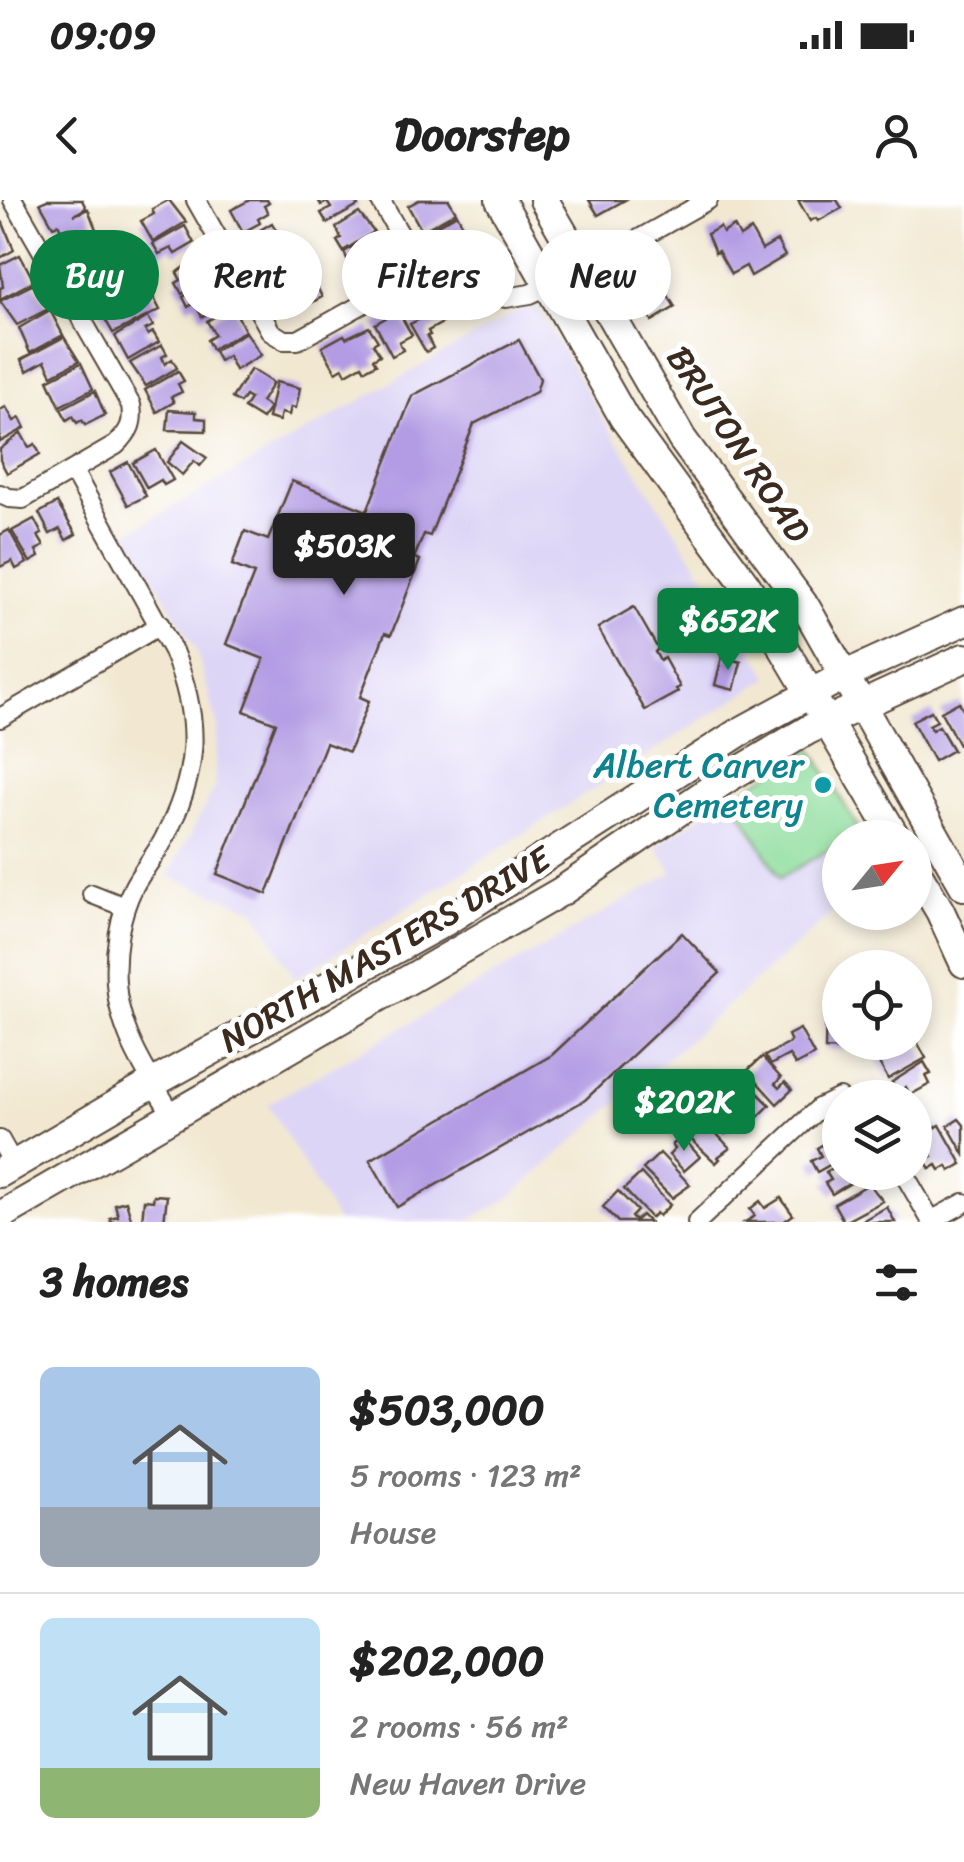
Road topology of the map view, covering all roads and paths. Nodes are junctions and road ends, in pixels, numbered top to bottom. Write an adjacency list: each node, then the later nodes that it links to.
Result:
1 (13, 200): 16 (street)
2 (196, 200): 11 (street)
3 (380, 200): 7 (street)
4 (500, 200): 10 (main road, BRUTON ROAD)
5 (544, 200): 8 (main road, BRUTON ROAD)
6 (708, 200): 9 (street)
7 (397, 230)
8 (561, 230)
9 (655, 230)
10 (535, 261)
11 (342, 315)
12 (569, 320): 15 (main road, BRUTON ROAD)
13 (613, 320): 14 (main road, BRUTON ROAD)
14 (682, 440): 15 (main road); 21 (main road, BRUTON ROAD)
15 (650, 457): 22 (main road, BRUTON ROAD)
16 (73, 470): 17 (street); 19 (street)
17 (0, 494)
18 (964, 620): 21 (main road, NORTH MASTERS DRIVE)
19 (160, 625): 24 (street); 30 (street)
20 (964, 658): 23 (main road, NORTH MASTERS DRIVE)
21 (845, 675): 22 (main road, NORTH MASTERS DRIVE); 23 (main road, BRUTON ROAD)
22 (810, 693): 25 (main road, BRUTON ROAD); 32 (main road, NORTH MASTERS DRIVE)
23 (862, 705): 25 (main road, NORTH MASTERS DRIVE); 27 (main road, BRUTON ROAD)
24 (0, 718)
25 (826, 722): 26 (main road, BRUTON ROAD); 34 (main road, NORTH MASTERS DRIVE)
26 (885, 820)
27 (964, 886)
28 (92, 894): 30 (street)
29 (932, 898): 31 (main road)
30 (125, 907): 32 (street)
31 (964, 964)
32 (152, 1083): 34 (street); 36 (main road, NORTH MASTERS DRIVE)
33 (822, 1107): 41 (street)
34 (173, 1116): 39 (main road, NORTH MASTERS DRIVE)
35 (0, 1140): 36 (street)
36 (7, 1169)
37 (913, 1190): 40 (street)
38 (964, 1203): 40 (street)
39 (0, 1216)
40 (931, 1221)
41 (697, 1222)

